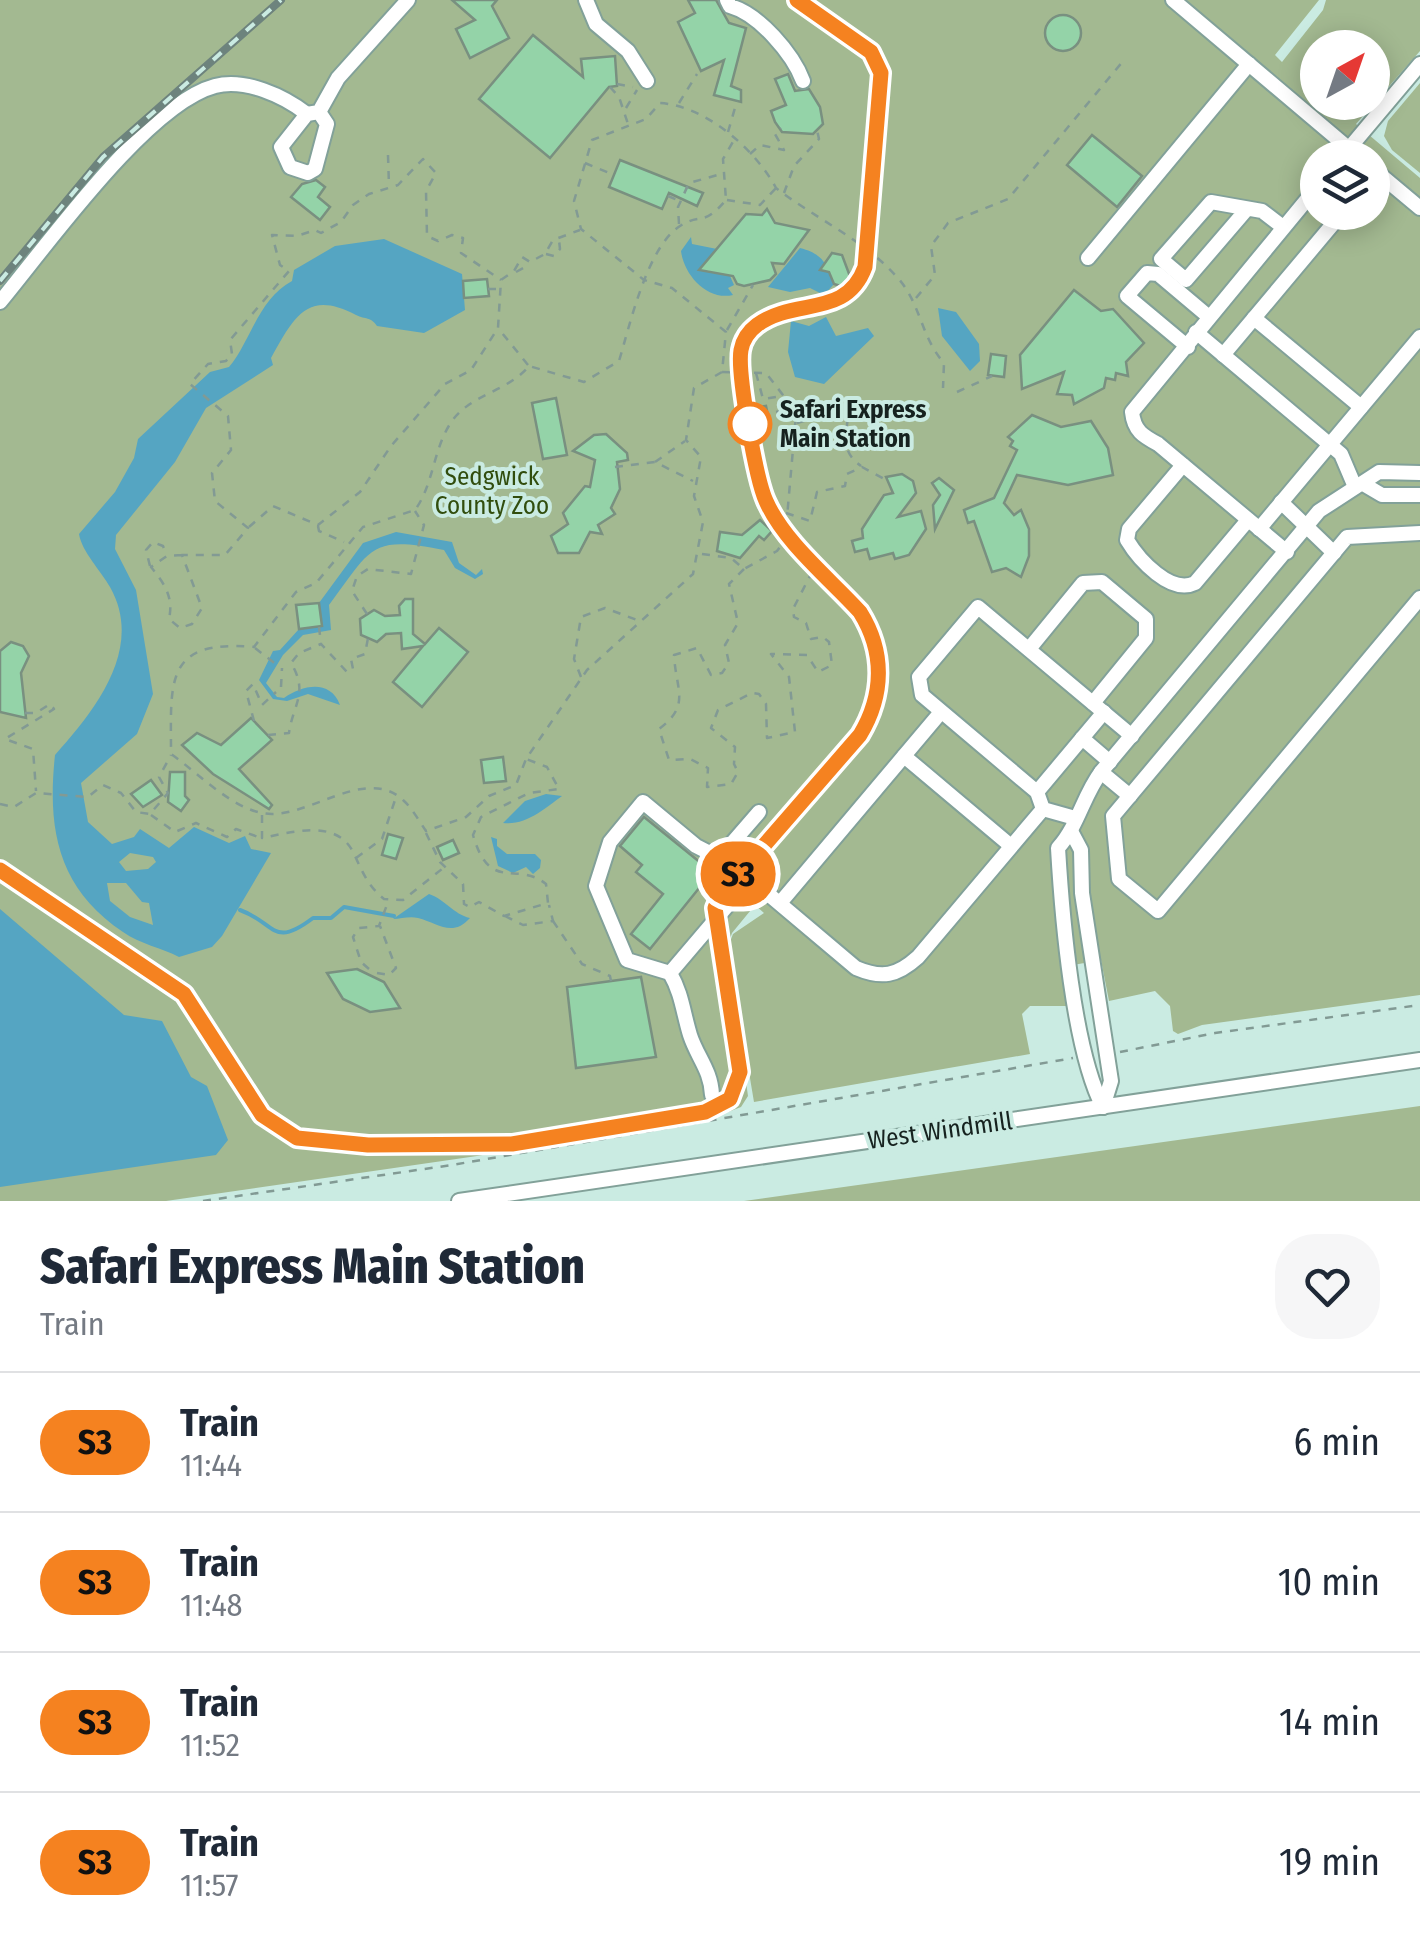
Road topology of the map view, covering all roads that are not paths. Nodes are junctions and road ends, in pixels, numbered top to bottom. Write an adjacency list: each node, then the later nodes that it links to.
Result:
1 (408, 0): 19 (street)
2 (586, 0): 8 (street)
3 (727, 0): 7 (street)
4 (1173, 0): 5 (street)
5 (1249, 64): 9 (street); 17 (street)
6 (1420, 64): 10 (street)
7 (804, 81)
8 (642, 85)
9 (1334, 140)
10 (1361, 140)
11 (1390, 185): 14 (street)
12 (1300, 207): 15 (street)
13 (1247, 208): 15 (street); 18 (street); 18 (street)
14 (1420, 208)
15 (1283, 227): 20 (street)
16 (1328, 230): 21 (street)
17 (1088, 258)
18 (1169, 274): 20 (street); 24 (street)
19 (0, 302)
20 (1209, 316): 22 (street)
21 (1254, 318): 25 (street); 26 (street)
22 (1196, 332): 24 (street); 25 (street)
23 (1420, 337): 26 (street)
24 (1188, 347): 28 (street)
25 (1223, 355): 27 (street)
26 (1361, 408): 27 (street)
27 (1330, 445): 30 (street); 32 (street)
28 (1183, 465): 33 (street); 33 (street)
29 (1420, 473): 30 (street)
30 (1360, 486): 31 (street); 34 (street)
31 (1420, 495)
32 (1281, 502): 33 (street); 34 (street)
33 (1254, 524): 36 (street)
34 (1306, 527): 36 (street); 37 (street)
35 (1420, 533): 37 (street)
36 (1287, 552): 42 (street)
37 (1334, 553): 47 (street)
38 (1420, 598): 47 (street)
39 (1029, 649): 40 (street); 40 (street); 41 (street)
40 (1098, 707): 42 (street); 43 (street)
41 (941, 712): 44 (street); 46 (street)
42 (1132, 736): 45 (street)
43 (1082, 738): 45 (street); 46 (street)
44 (904, 756): 51 (street); 54 (street)
45 (1105, 767): 47 (street); 50 (street)
46 (1037, 792): 48 (street)
47 (1130, 796)
48 (1043, 809): 50 (street); 51 (street)
49 (759, 812): 52 (street)
50 (1074, 825): 58 (street); 58 (street)
51 (1011, 846): 54 (street)
52 (720, 856): 53 (street); 55 (street)
53 (750, 879): 54 (street); 55 (street)
54 (780, 904)
55 (670, 973): 57 (street)
56 (1420, 1060): 58 (street, West Windmill)
57 (712, 1095)
58 (1104, 1107): 59 (street, West Windmill)
59 (459, 1201)

